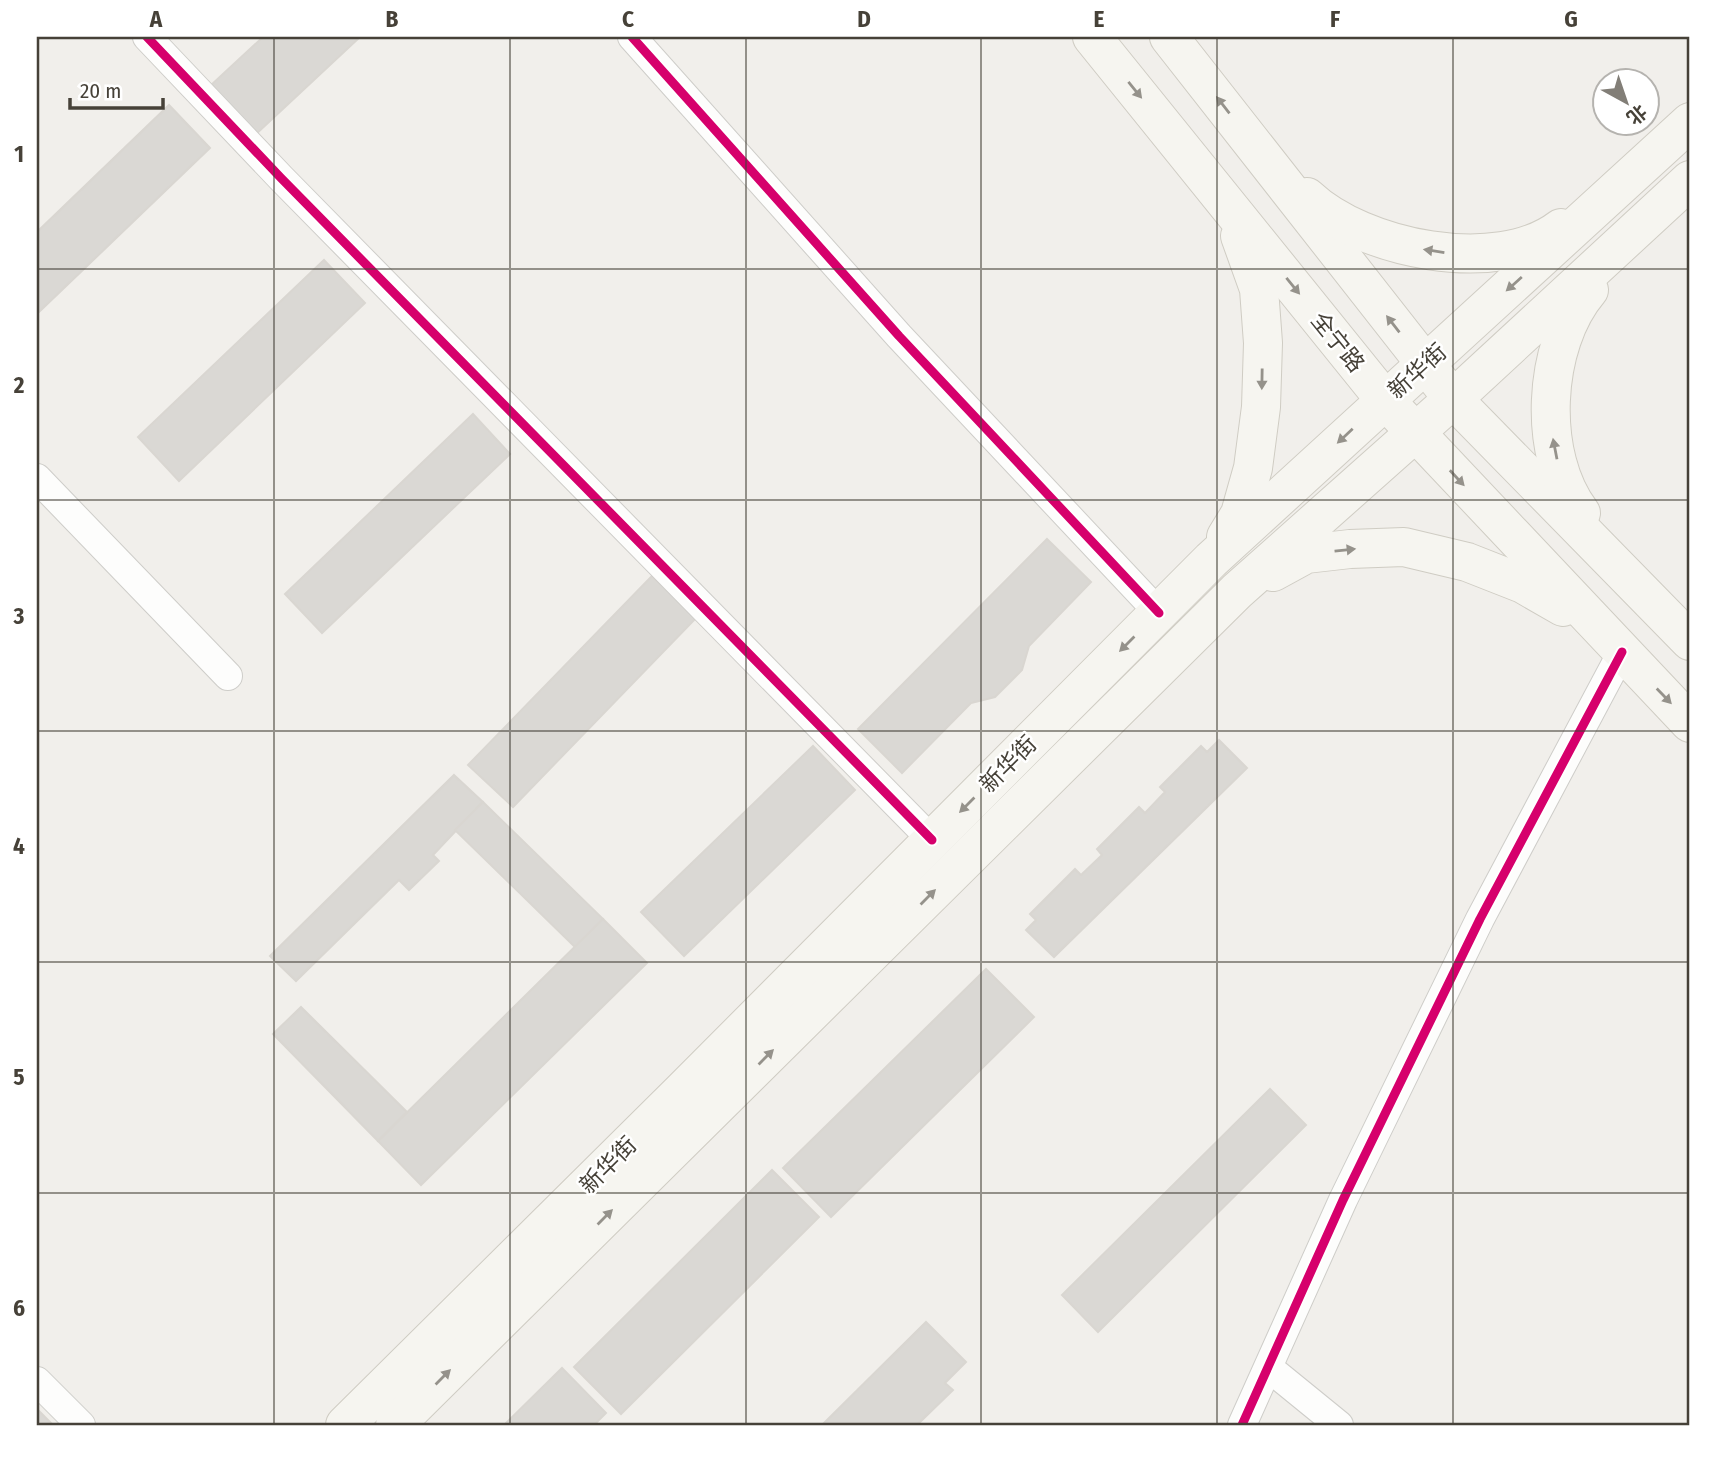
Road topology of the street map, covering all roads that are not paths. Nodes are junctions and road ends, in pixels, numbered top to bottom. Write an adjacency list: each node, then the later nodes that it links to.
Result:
1 (147, 37): 24 (street)
2 (632, 37): 19 (street)
3 (1092, 37): 8 (main road, 全宁路, one-way to 8)
4 (1169, 37): 6 (main road, one-way to 4)
5 (1690, 121): 7 (main road, 新华街)
6 (1258, 151): 7 (main road, one-way to 6); 11 (main road, one-way to 6)
7 (1646, 163): 11 (main road, 新华街, one-way to 11)
8 (1205, 177): 13 (main road, 全宁路, one-way to 13); 16 (main road, one-way to 16)
9 (1690, 180): 10 (main road, 新华街)
10 (1658, 210): 12 (main road, 新华街); 17 (main road, one-way to 10)
11 (1424, 364): 12 (main road); 13 (main road, 新华街)
12 (1453, 399): 14 (main road, 新华街); 17 (main road)
13 (1385, 400): 14 (main road, 全宁路); 16 (main road, 新华街, one-way to 16)
14 (1415, 433): 18 (main road, 新华街); 20 (main road, 全宁路, one-way to 20)
15 (37, 478): 22 (street)
16 (1211, 560): 19 (main road, 新华街)
17 (1640, 590): 21 (main road)
18 (1237, 591): 20 (main road, one-way to 20); 29 (main road, 新华街, one-way to 18)
19 (1159, 613): 24 (main road, 新华街, one-way to 24)
20 (1611, 640): 23 (main road, 全宁路, one-way to 23); 25 (street)
21 (1690, 641)
22 (228, 676)
23 (1690, 723)
24 (932, 841): 28 (main road, 新华街)
25 (1269, 1368): 30 (street); 31 (street)
26 (37, 1381): 27 (street)
27 (81, 1425)
28 (345, 1425)
29 (395, 1425)
30 (1242, 1425)
31 (1339, 1425)

